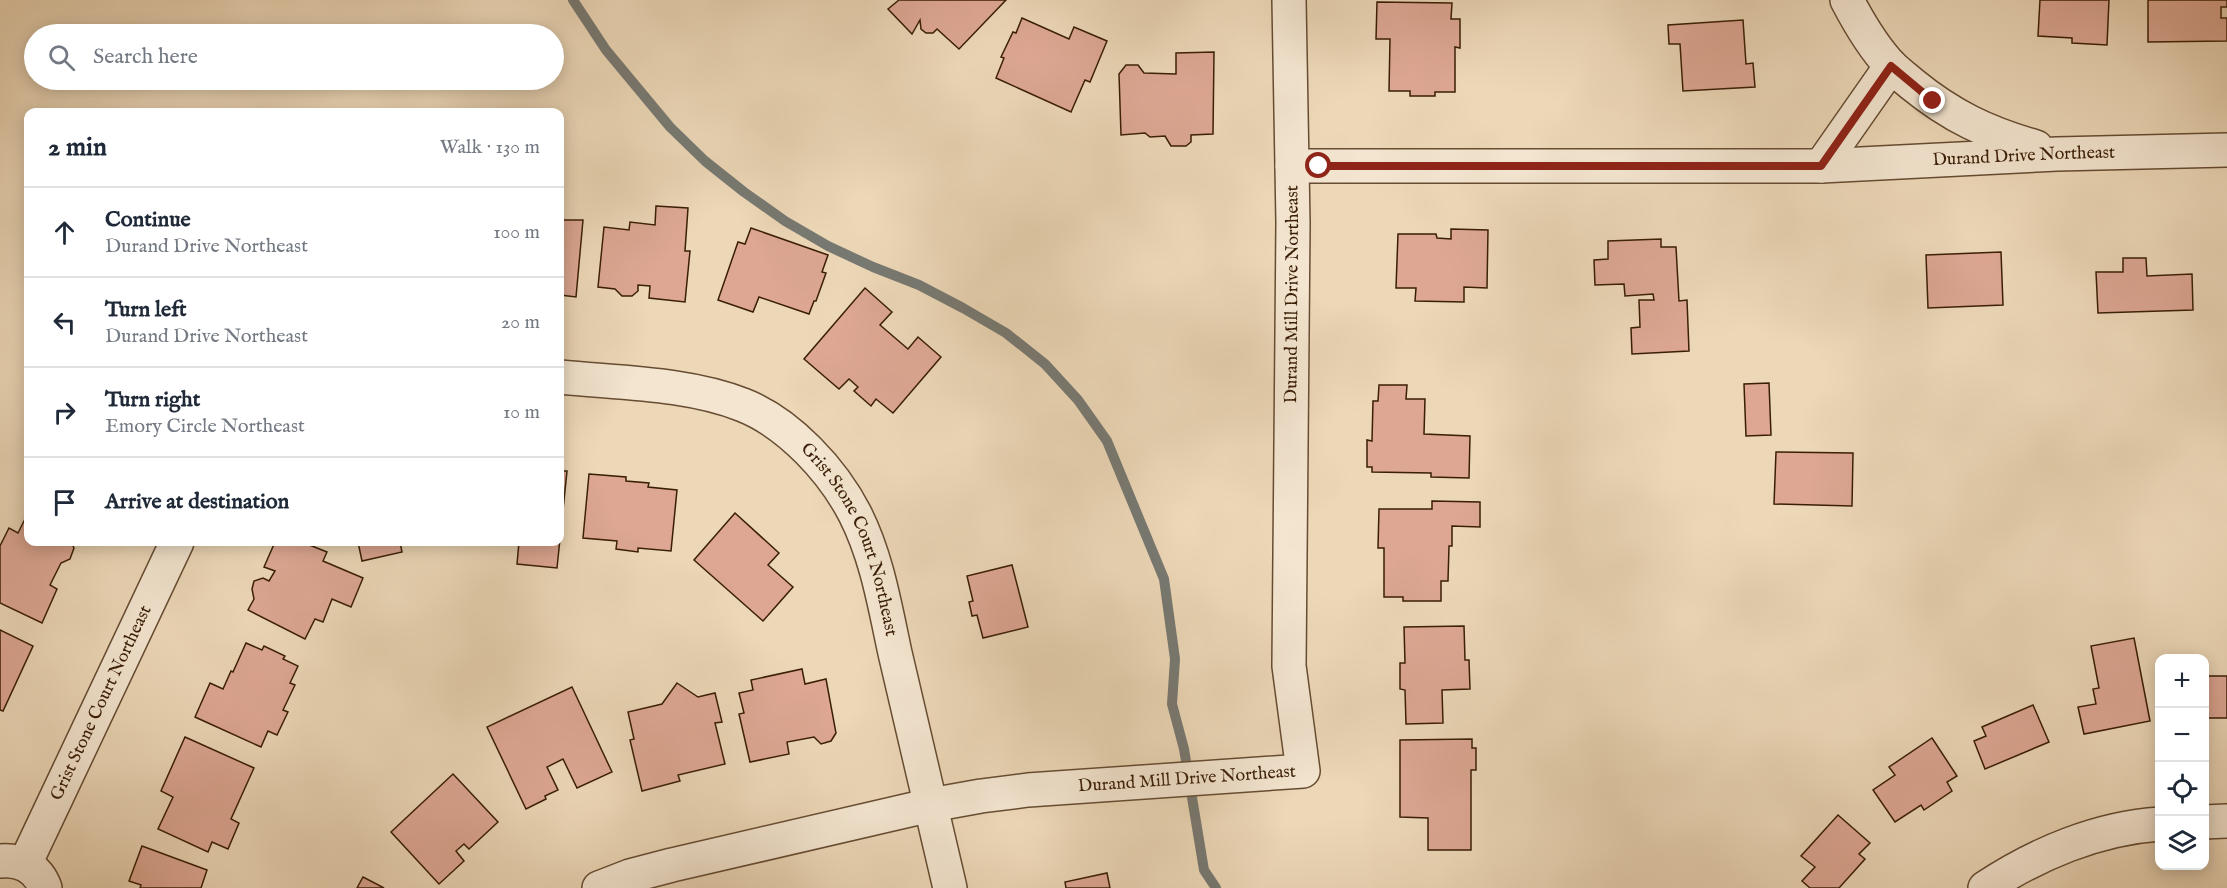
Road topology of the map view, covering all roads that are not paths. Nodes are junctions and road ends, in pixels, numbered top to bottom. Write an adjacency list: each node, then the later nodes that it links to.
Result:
1 (1289, 0): 6 (street, Durand Mill Drive Northeast)
2 (1847, 0): 3 (street)
3 (1891, 66): 5 (street); 7 (street)
4 (2227, 150): 5 (street, Durand Drive Northeast)
5 (2057, 154): 7 (street, Durand Drive Northeast)
6 (1292, 166): 7 (street, Durand Drive Northeast); 10 (street, Durand Mill Drive Northeast)
7 (1821, 166)
8 (564, 377): 10 (street, Grist Stone Court Northeast)
9 (175, 546): 14 (street, Grist Stone Court Northeast)
10 (931, 805): 15 (street, Durand Mill Drive Northeast); 16 (street, Grist Stone Court Northeast)
11 (2227, 821): 12 (street)
12 (2209, 822)
13 (2155, 825): 17 (street)
14 (23, 871)
15 (599, 888)
16 (950, 888)
17 (1985, 888)

